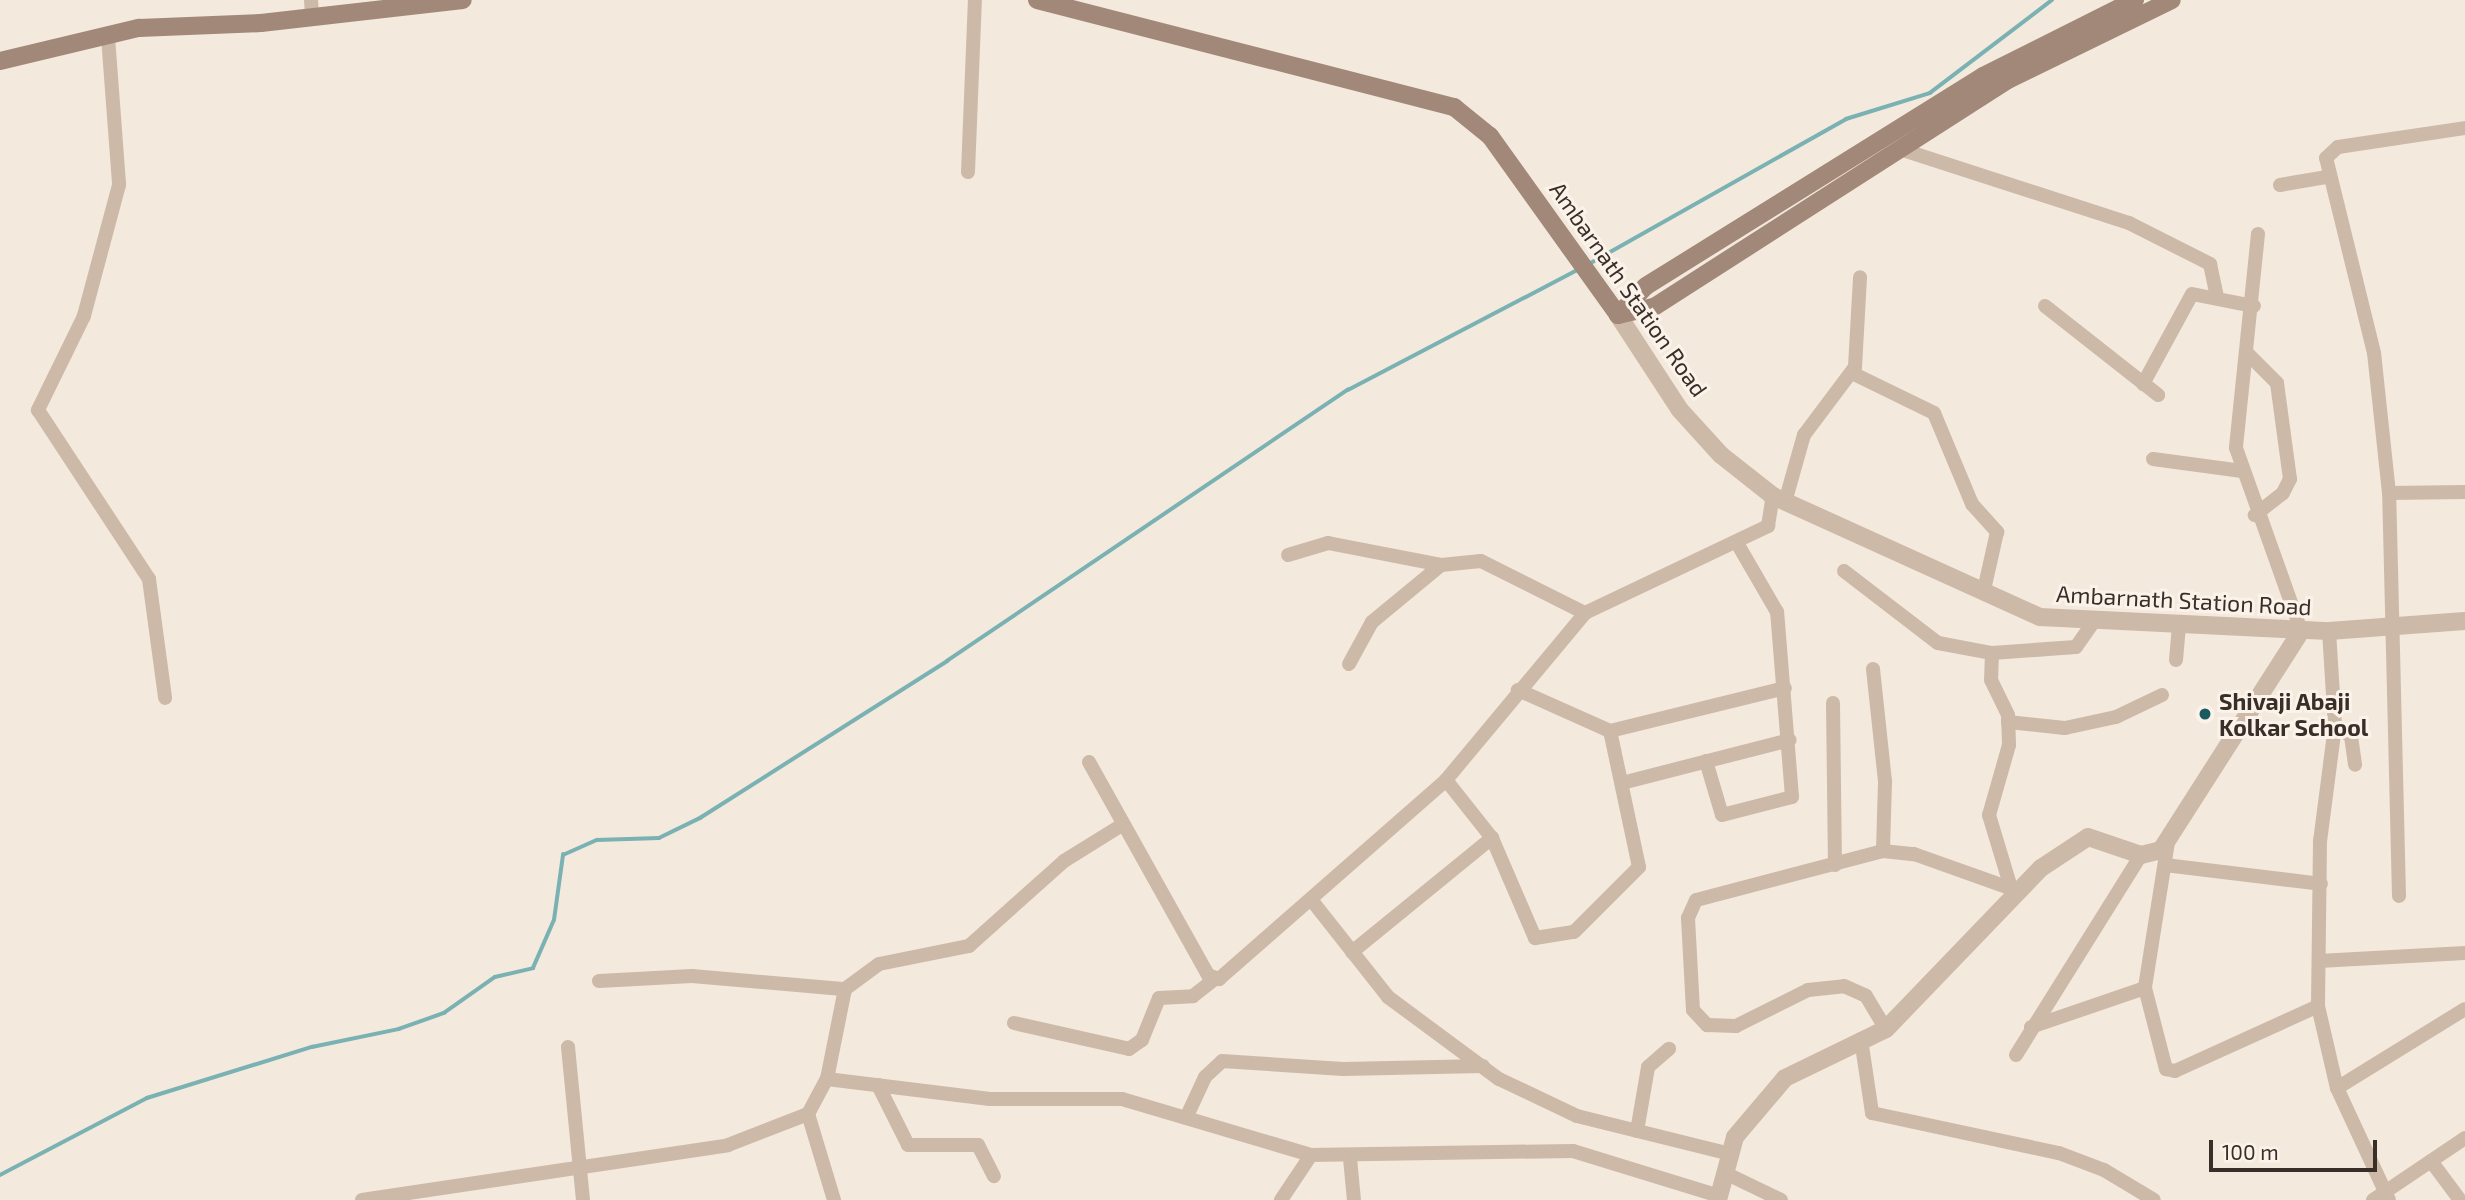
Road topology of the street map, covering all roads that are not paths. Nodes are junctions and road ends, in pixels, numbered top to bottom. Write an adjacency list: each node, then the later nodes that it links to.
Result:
1 (463, 0): 6 (main road)
2 (975, 0): 11 (street)
3 (1037, 0): 19 (main road, Ambarnath Station Road)
4 (2135, 0): 19 (main road)
5 (2172, 0): 10 (main road)
6 (312, 8): 7 (main road)
7 (108, 37): 8 (main road); 49 (street)
8 (0, 61)
9 (2465, 128): 12 (street)
10 (1900, 149): 16 (street); 19 (main road)
11 (968, 172)
12 (2328, 177): 13 (street); 27 (street)
13 (2280, 185)
14 (2258, 234): 18 (street)
15 (1860, 277): 21 (street)
16 (2217, 298): 18 (street); 22 (street)
17 (2045, 306): 22 (street)
18 (2254, 306): 20 (street)
19 (1618, 315): 28 (street, Ambarnath Station Road)
20 (2248, 354): 25 (street); 29 (street)
21 (1852, 373): 28 (street); 34 (street)
22 (2143, 384): 23 (street)
23 (2158, 395)
24 (2152, 459): 25 (street)
25 (2242, 471): 29 (street)
26 (2465, 492): 27 (street)
27 (2389, 493): 39 (street)
28 (1779, 499): 30 (street); 34 (street, Ambarnath Station Road)
29 (2255, 515): 40 (street)
30 (1737, 543): 35 (street); 46 (street)
31 (1288, 555): 32 (street)
32 (1441, 565): 35 (street); 44 (street)
33 (1844, 571): 42 (street)
34 (1984, 590): 36 (street, Ambarnath Station Road)
35 (1585, 613): 47 (street)
36 (2094, 621): 38 (street, Ambarnath Station Road); 42 (street)
37 (2465, 621): 39 (street, Ambarnath Station Road)
38 (2179, 625): 40 (street, Ambarnath Station Road); 43 (street)
39 (2397, 625): 41 (street, Ambarnath Station Road); 69 (street)
40 (2301, 631): 41 (street, Ambarnath Station Road); 62 (street)
41 (2329, 631): 52 (street)
42 (1992, 653): 51 (street)
43 (2176, 660)
44 (1349, 664)
45 (1873, 669): 63 (street)
46 (1785, 688): 53 (street); 54 (street)
47 (1518, 690): 53 (street); 58 (street)
48 (2162, 695): 51 (street)
49 (165, 698)
50 (1833, 703): 65 (street)
51 (2008, 722): 68 (street)
52 (2335, 726): 57 (street); 67 (street)
53 (1611, 731): 59 (street)
54 (1790, 740): 55 (street); 55 (street)
55 (1706, 761): 59 (street)
56 (1088, 762): 60 (street)
57 (2355, 765)
58 (1446, 780): 61 (street); 70 (street)
59 (1622, 783): 61 (street)
60 (1122, 825): 74 (street); 77 (street)
61 (1492, 838): 71 (street)
62 (2168, 842): 64 (street); 66 (street)
63 (1883, 851): 65 (street); 68 (street)
64 (2141, 855): 68 (street); 81 (street)
65 (1835, 865): 82 (street)
66 (2165, 865): 67 (street); 76 (street)
67 (2320, 884): 73 (street)
68 (2015, 890): 82 (street)
69 (2399, 896)
70 (1313, 902): 71 (street); 74 (street)
71 (1352, 952): 87 (street)
72 (2465, 953): 73 (street)
73 (2319, 961): 78 (street)
74 (1215, 979): 80 (street)
75 (600, 981): 77 (street)
76 (2145, 988): 78 (street); 81 (street)
77 (845, 989): 88 (street)
78 (2318, 1006): 90 (street)
79 (2465, 1009): 90 (street)
80 (1014, 1023)
81 (2030, 1028): 86 (street)
82 (1886, 1030): 83 (street)
83 (1861, 1039): 95 (street); 110 (street)
84 (568, 1047): 99 (street)
85 (1669, 1049): 93 (street)
86 (2016, 1055)
87 (1483, 1066): 92 (street); 93 (street)
88 (827, 1079): 89 (street); 91 (street)
89 (878, 1085): 92 (street); 101 (street)
90 (2337, 1088): 102 (street)
91 (808, 1114): 99 (street); 106 (street)
92 (1186, 1118): 96 (street)
93 (1637, 1131): 95 (street)
94 (2465, 1138): 98 (street)
95 (1730, 1154): 100 (street)
96 (1311, 1155): 97 (street); 107 (street)
97 (1350, 1158): 103 (street); 108 (street)
98 (2431, 1161): 102 (street); 111 (street)
99 (579, 1165): 104 (street); 105 (street)
100 (1725, 1173): 103 (street); 109 (street)
101 (994, 1176)
102 (2382, 1197)
103 (1719, 1198)
104 (369, 1199)
105 (583, 1200)
106 (834, 1200)
107 (1281, 1200)
108 (1354, 1200)
109 (1781, 1200)
110 (2154, 1200)
111 (2460, 1200)

